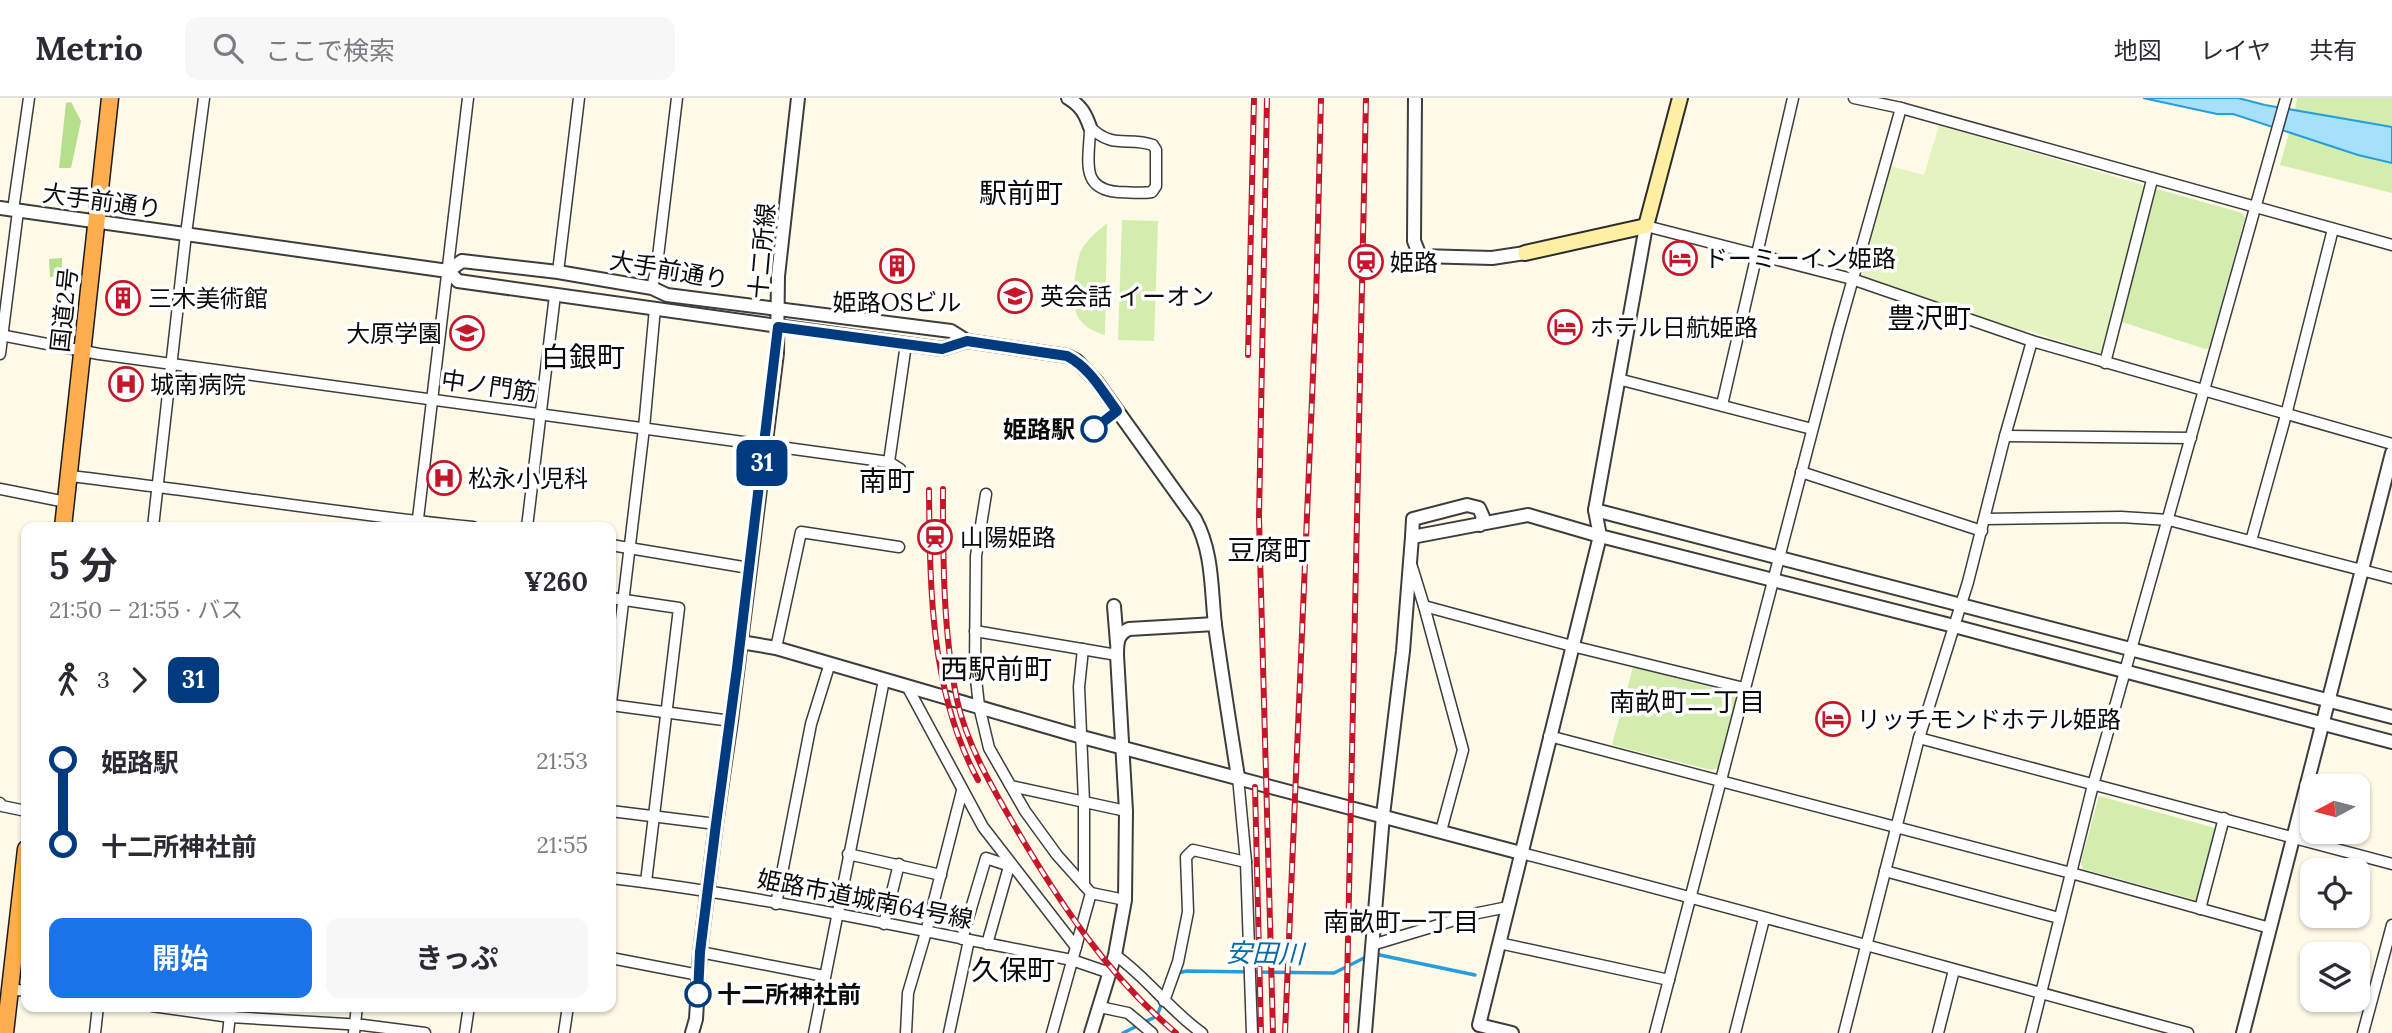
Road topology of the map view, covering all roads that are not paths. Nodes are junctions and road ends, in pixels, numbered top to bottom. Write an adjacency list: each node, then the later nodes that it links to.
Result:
1 (29, 98): 18 (street)
2 (110, 98): 19 (highway, 国道2号)
3 (204, 98): 22 (street)
4 (468, 98): 26 (street)
5 (579, 98): 27 (street)
6 (677, 98): 29 (street)
7 (799, 98): 32 (street, 十二所線)
8 (1068, 98): 15 (street)
9 (1415, 98): 24 (street)
10 (1680, 98): 20 (main road)
11 (1793, 98): 25 (street)
12 (1854, 98): 14 (street)
13 (2286, 98): 17 (street)
14 (1902, 108): 16 (street); 28 (street)
15 (1090, 127): 15 (street)
16 (2152, 180): 17 (street); 41 (street)
17 (2256, 208): 21 (street); 43 (street)
18 (10, 210): 19 (street, 大手前通り); 34 (street)
19 (97, 222): 22 (street, 大手前通り); 38 (highway, 国道2号)
20 (1646, 226): 24 (main road); 25 (street); 42 (street)
21 (2333, 229): 23 (street); 47 (street)
22 (186, 234): 26 (street, 大手前通り); 40 (street)
23 (2392, 245)
24 (1525, 253)
25 (1758, 255): 28 (street); 45 (street)
26 (448, 271): 27 (street, 大手前通り); 30 (street, 大手前通り); 44 (street)
27 (558, 272): 29 (street, 大手前通り)
28 (1853, 279): 36 (street); 49 (street)
29 (652, 288): 32 (street, 大手前通り)
30 (555, 295): 31 (street, 大手前通り); 46 (street)
31 (655, 308): 33 (street, 大手前通り); 48 (street)
32 (778, 308): 33 (street, 十二所線); 35 (street, 大手前通り)
33 (778, 327): 37 (street, 大手前通り); 53 (street, 十二所線)
34 (1, 335): 38 (street, 中ノ門筋); 39 (street)
35 (967, 341): 37 (street, 大手前通り); 90 (street, 大手前通り)
36 (2032, 341): 41 (street); 50 (street)
37 (906, 344): 55 (street)
38 (82, 351): 40 (street, 中ノ門筋); 58 (highway, 国道2号)
39 (0, 354)
40 (172, 363): 44 (street, 中ノ門筋); 59 (street)
41 (2105, 363): 43 (street)
42 (1618, 379): 45 (street); 63 (street)
43 (2204, 392): 47 (street); 51 (street)
44 (432, 399): 46 (street, 中ノ門筋); 69 (street)
45 (1722, 405): 49 (street)
46 (540, 414): 48 (street, 中ノ門筋); 70 (street)
47 (2286, 415): 52 (street); 75 (street)
48 (644, 428): 53 (street, 中ノ門筋); 78 (street)
49 (1812, 429): 57 (street)
50 (2005, 436): 51 (street); 64 (street)
51 (2191, 438): 65 (street)
52 (2392, 444)
53 (764, 447): 55 (street, 中ノ門筋); 81 (street, 十二所線)
54 (2392, 453): 82 (street)
55 (889, 463): 56 (street)
56 (900, 469)
57 (1801, 472): 72 (street); 79 (street)
58 (69, 476): 59 (street); 62 (highway, 国道2号)
59 (157, 485): 67 (street); 68 (street)
60 (0, 489): 62 (street)
61 (986, 494): 92 (street)
62 (66, 502): 66 (highway, 国道2号)
63 (1595, 510): 73 (street); 79 (street)
64 (1986, 519): 65 (street); 72 (street)
65 (2169, 520): 75 (street); 99 (street)
66 (64, 522)
67 (153, 522)
68 (404, 522)
69 (417, 522)
70 (528, 522)
71 (1480, 525): 73 (street); 74 (street); 74 (street)
72 (1982, 531): 89 (street)
73 (1600, 536): 84 (street); 94 (street)
74 (1412, 537): 80 (street)
75 (2251, 541): 82 (street)
76 (616, 546): 78 (street)
77 (900, 547): 96 (street)
78 (630, 548): 81 (street); 86 (street)
79 (1780, 559): 84 (street); 89 (street)
80 (1410, 564): 88 (street); 127 (street)
81 (749, 568): 93 (street, 十二所線)
82 (2361, 570): 83 (street); 105 (street)
83 (2392, 578)
84 (1775, 580): 91 (street); 104 (street)
85 (616, 598): 86 (street)
86 (624, 599): 95 (street); 108 (street)
87 (1114, 606): 98 (street)
88 (1424, 606): 94 (street); 132 (street)
89 (1960, 606): 91 (street); 99 (street)
90 (1215, 624): 98 (street); 117 (street)
91 (1954, 626): 101 (street); 114 (street)
92 (975, 631): 97 (street); 107 (street)
93 (741, 642): 96 (street); 110 (street, 十二所線)
94 (1572, 646): 104 (street); 112 (street)
95 (616, 647)
96 (776, 648): 100 (street)
97 (1083, 649): 98 (street); 113 (street)
98 (1117, 649): 116 (street)
99 (2130, 650): 101 (street); 105 (street)
100 (830, 663): 102 (street); 150 (street)
101 (2124, 671): 111 (street); 119 (street)
102 (884, 680): 103 (street); 134 (street)
103 (908, 688): 107 (street); 121 (street)
104 (1744, 688): 118 (street)
105 (2327, 700): 109 (street); 111 (street)
106 (616, 705): 108 (street)
107 (979, 706): 113 (street); 120 (street)
108 (668, 712): 110 (street); 128 (street)
109 (2392, 717)
110 (731, 721): 130 (street, 十二所線)
111 (2321, 724): 115 (street); 133 (street)
112 (1549, 736): 118 (street); 135 (street)
113 (1082, 737): 116 (street); 122 (street)
114 (1919, 738): 119 (street); 131 (street)
115 (2392, 742)
116 (1121, 746): 117 (street); 125 (street)
117 (1238, 776): 127 (street); 136 (street)
118 (1721, 781): 131 (street); 148 (street)
119 (2093, 785): 129 (street); 141 (street)
120 (1011, 786): 122 (street); 145 (street)
121 (962, 791): 138 (street); 142 (street)
122 (1084, 802): 125 (street); 145 (street)
123 (0, 803): 124 (street)
124 (21, 810)
125 (1126, 811): 149 (street)
126 (616, 812): 128 (street)
127 (1383, 815): 132 (street); 163 (street)
128 (655, 816): 130 (street); 144 (street)
129 (2224, 818): 133 (street); 152 (street)
130 (716, 824): 147 (street, 十二所線)
131 (1896, 827): 140 (street); 141 (street)
132 (1441, 831): 135 (street)
133 (2292, 836): 139 (street); 158 (street)
134 (848, 853): 137 (street); 153 (street)
135 (1521, 853): 148 (street); 151 (street)
136 (1246, 862): 178 (street); 200 (street)
137 (899, 864): 142 (street); 156 (street)
138 (1010, 864): 160 (street); 162 (street); 164 (street)
139 (2392, 864)
140 (1885, 871): 154 (street); 165 (street)
141 (2071, 873): 152 (street); 154 (street)
142 (941, 875): 159 (street)
143 (616, 879): 144 (street, 姫路市道城南64号線)
144 (646, 882): 147 (street, 姫路市道城南64号線)
145 (1087, 889): 149 (street); 164 (street)
146 (21, 890): 175 (highway)
147 (708, 891): 150 (street, 姫路市道城南64号線); 166 (street, 十二所線)
148 (1692, 897): 155 (street); 174 (street)
149 (1125, 901): 167 (street)
150 (776, 904): 153 (street, 姫路市道城南64号線)
151 (1508, 906): 161 (street); 163 (street)
152 (2200, 909): 158 (street)
153 (836, 914): 156 (street, 姫路市道城南64号線); 173 (street)
154 (2059, 918): 177 (street)
155 (1764, 919): 165 (street); 204 (street)
156 (884, 924): 159 (street, 姫路市道城南64号線)
157 (2392, 925): 210 (street)
158 (2270, 928): 209 (street)
159 (926, 932): 160 (street, 姫路市道城南64号線); 194 (street)
160 (966, 940): 162 (street, 姫路市道城南64号線); 195 (street)
161 (1499, 943): 174 (street); 185 (street)
162 (987, 944): 169 (street, 姫路市道城南64号線)
163 (1373, 945): 201 (street)
164 (1076, 947): 169 (street)
165 (1866, 947): 170 (street); 205 (street)
166 (700, 952): 172 (street, 十二所線); 173 (street)
167 (1115, 955): 171 (street); 178 (street)
168 (616, 959): 172 (street)
169 (1072, 960): 171 (street, 姫路市道城南64号線); 196 (street)
170 (1954, 971): 177 (street); 206 (street)
171 (1110, 973): 179 (street)
172 (699, 975): 192 (street, 十二所線)
173 (824, 976): 193 (street)
174 (1669, 980): 203 (street)
175 (9, 989): 176 (street); 186 (highway)
176 (21, 990)
177 (2040, 993): 207 (street); 208 (street)
178 (1164, 1001): 199 (street)
179 (1100, 1007): 197 (street); 198 (street)
180 (97, 1012): 187 (street)
181 (230, 1012): 184 (street); 188 (street)
182 (468, 1012): 190 (street)
183 (567, 1012): 191 (street)
184 (355, 1029): 189 (street)
185 (1478, 1029): 202 (street)
186 (5, 1033)
187 (95, 1033)
188 (229, 1033)
189 (425, 1033)
190 (465, 1033)
191 (564, 1033)
192 (692, 1033)
193 (814, 1033)
194 (906, 1033)
195 (949, 1033)
196 (1052, 1033)
197 (1091, 1033)
198 (1152, 1033)
199 (1202, 1033)
200 (1252, 1033)
201 (1366, 1033)
202 (1512, 1033)
203 (1655, 1033)
204 (1735, 1033)
205 (1844, 1033)
206 (1938, 1033)
207 (2031, 1033)
208 (2188, 1033)
209 (2243, 1033)
210 (2363, 1033)

